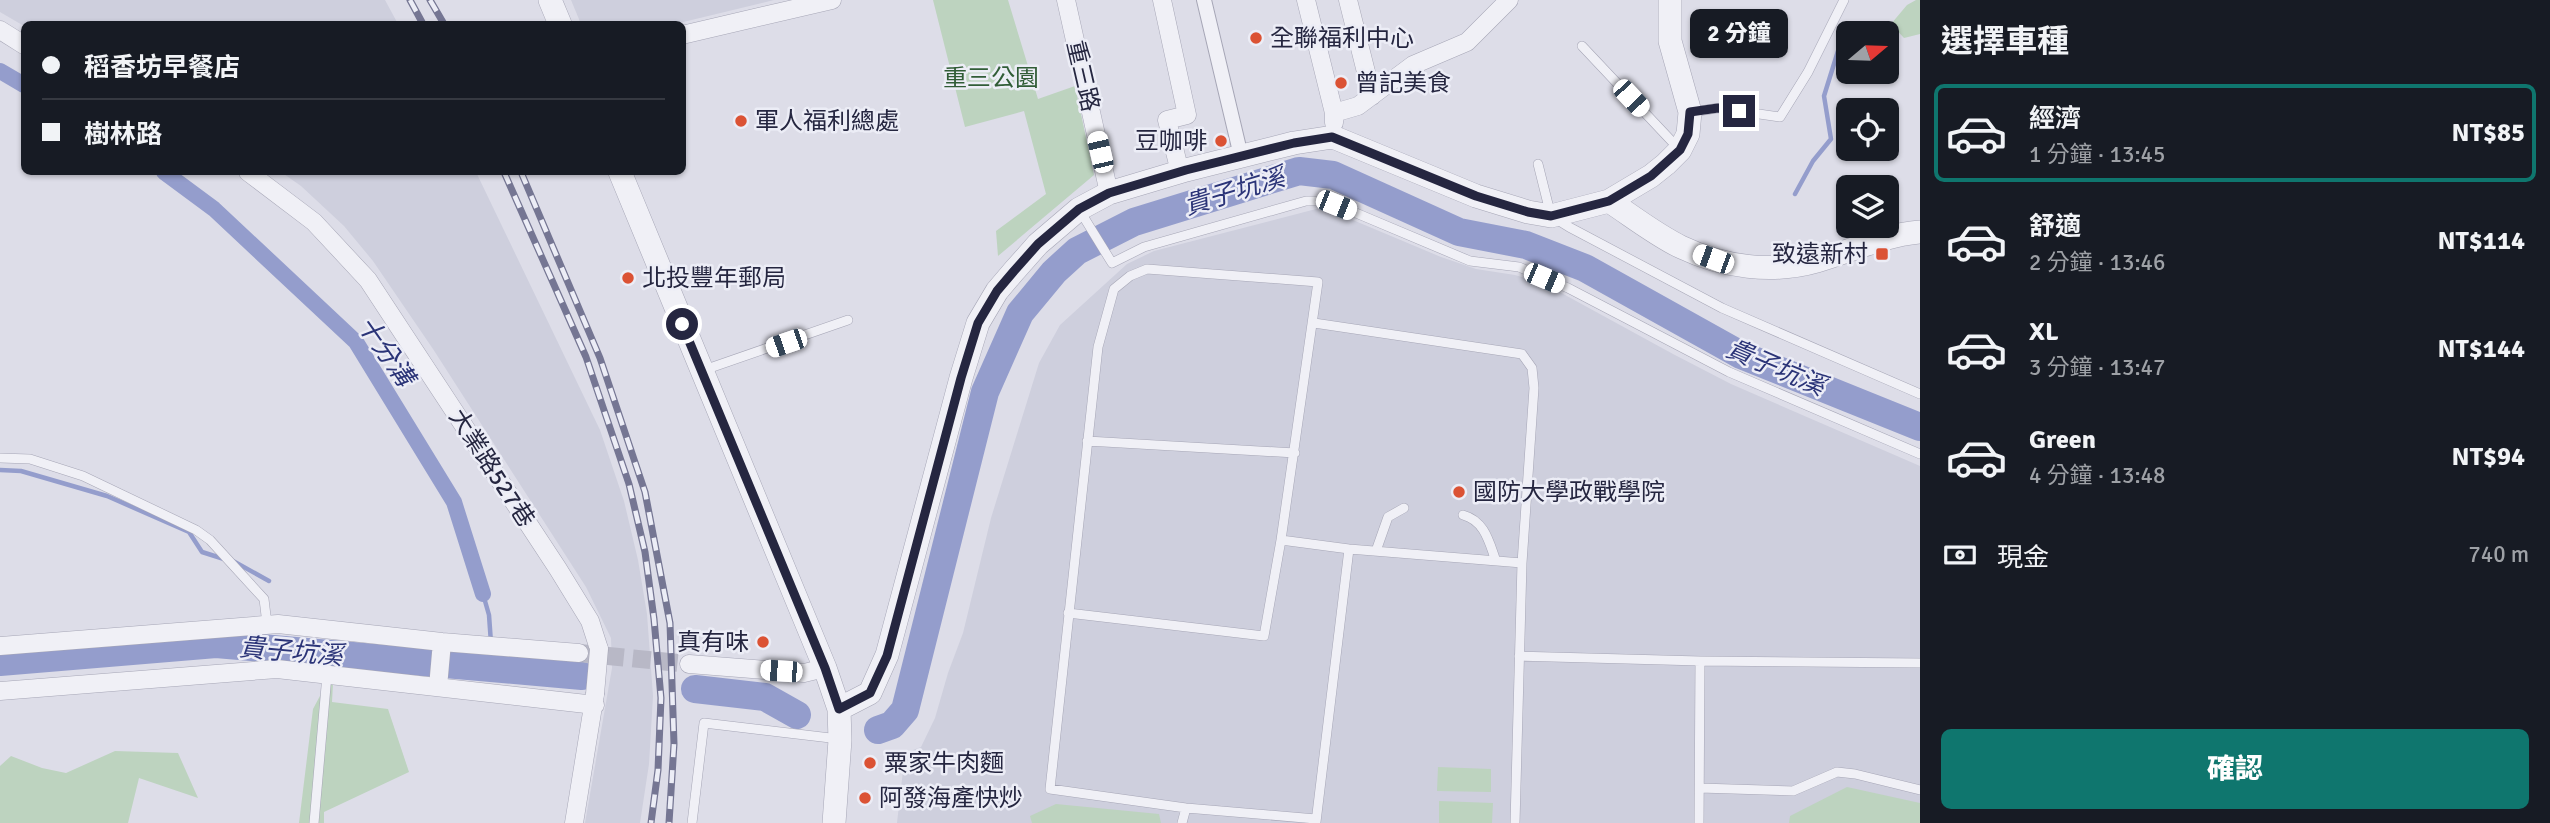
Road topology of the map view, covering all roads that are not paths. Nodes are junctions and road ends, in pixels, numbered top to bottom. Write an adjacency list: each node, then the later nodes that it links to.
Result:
1 (550, 0): 11 (street)
2 (832, 0): 13 (street)
3 (1066, 0): 26 (street, 重三路)
4 (1162, 0): 23 (street)
5 (1204, 0): 21 (street)
6 (1306, 0): 18 (street)
7 (1348, 0): 16 (street)
8 (1509, 0): 16 (street)
9 (1670, 0): 17 (street)
10 (1844, 0): 17 (lane)
11 (559, 21)
12 (0, 30): 14 (street)
13 (686, 34)
14 (21, 43)
15 (1581, 46): 20 (lane)
16 (1372, 96): 18 (street)
17 (1690, 112): 20 (street)
18 (1334, 113): 19 (street)
19 (1332, 137): 21 (street); 29 (street)
20 (1680, 150): 27 (street)
21 (1241, 156): 23 (street)
22 (1538, 164): 29 (lane)
23 (1180, 172): 26 (street)
24 (252, 175): 59 (street, 大業路527巷, bridge)
25 (621, 175): 33 (street)
26 (1109, 193): 28 (street)
27 (1609, 201): 29 (street); 30 (street)
28 (1079, 209): 37 (lane); 60 (street)
29 (1551, 216): 34 (lane)
30 (1920, 232)
31 (848, 320): 33 (lane)
32 (1314, 323): 35 (lane); 36 (lane); 45 (lane)
33 (702, 371): 55 (street)
34 (1920, 394)
35 (1087, 440): 36 (lane); 46 (lane)
36 (1295, 453): 41 (lane)
37 (1920, 454)
38 (0, 458): 47 (lane)
39 (1404, 509): 43 (lane)
40 (1463, 515): 44 (lane)
41 (1281, 540): 42 (lane); 46 (lane)
42 (1349, 549): 43 (lane); 65 (lane)
43 (1376, 551): 44 (lane)
44 (1496, 561): 45 (lane)
45 (1522, 563): 51 (lane)
46 (1068, 613): 64 (lane)
47 (267, 624): 48 (street); 49 (street)
48 (442, 642): 50 (street); 57 (street)
49 (0, 646)
50 (579, 653)
51 (1520, 656): 52 (lane); 71 (lane)
52 (1700, 661): 53 (lane); 62 (lane)
53 (1920, 663)
54 (689, 664): 55 (street)
55 (825, 668): 60 (street)
56 (327, 675): 57 (street); 58 (street); 66 (lane)
57 (438, 687): 59 (street)
58 (0, 691)
59 (595, 700): 67 (street, 大業路527巷)
60 (839, 709): 61 (street)
61 (840, 740): 68 (lane); 69 (street)
62 (1700, 788): 63 (lane); 72 (lane)
63 (1920, 790)
64 (1186, 808): 65 (lane); 70 (lane)
65 (1316, 821)
66 (314, 823)
67 (574, 823)
68 (692, 823)
69 (834, 823)
70 (1182, 823)
71 (1515, 823)
72 (1699, 823)

